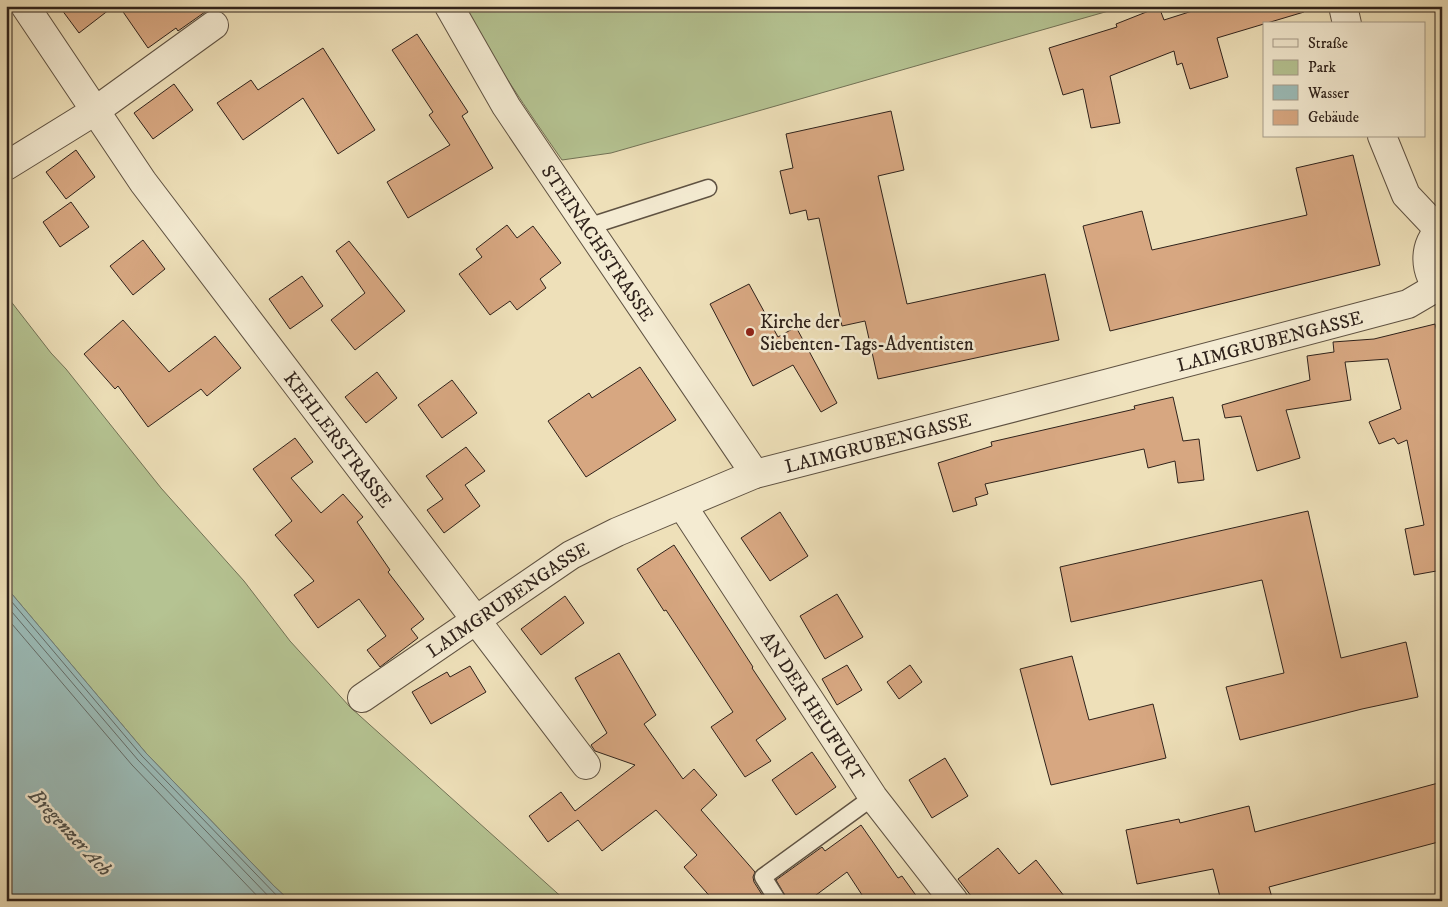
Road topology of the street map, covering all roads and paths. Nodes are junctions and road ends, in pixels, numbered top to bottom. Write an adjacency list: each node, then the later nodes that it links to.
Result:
1 (25, 6): 6 (street, KEHLERSTRASSE)
2 (449, 6): 10 (street, STEINACHSTRASSE)
3 (1342, 6): 4 (street)
4 (1347, 22)
5 (214, 25): 6 (street)
6 (94, 111): 8 (street); 15 (street, KEHLERSTRASSE)
7 (1383, 138): 11 (street)
8 (6, 166)
9 (708, 188): 10 (lane)
10 (588, 227): 13 (street, STEINACHSTRASSE)
11 (1440, 229): 12 (street)
12 (1439, 289): 13 (street, LAIMGRUBENGASSE)
13 (755, 474): 14 (street, LAIMGRUBENGASSE)
14 (682, 505): 15 (street, LAIMGRUBENGASSE); 18 (street, AN DER HEUFURT)
15 (475, 620): 16 (street, LAIMGRUBENGASSE); 17 (street, KEHLERSTRASSE)
16 (362, 698)
17 (586, 764)
18 (873, 797): 19 (lane); 20 (street, AN DER HEUFURT)
19 (778, 901)
20 (954, 901)

